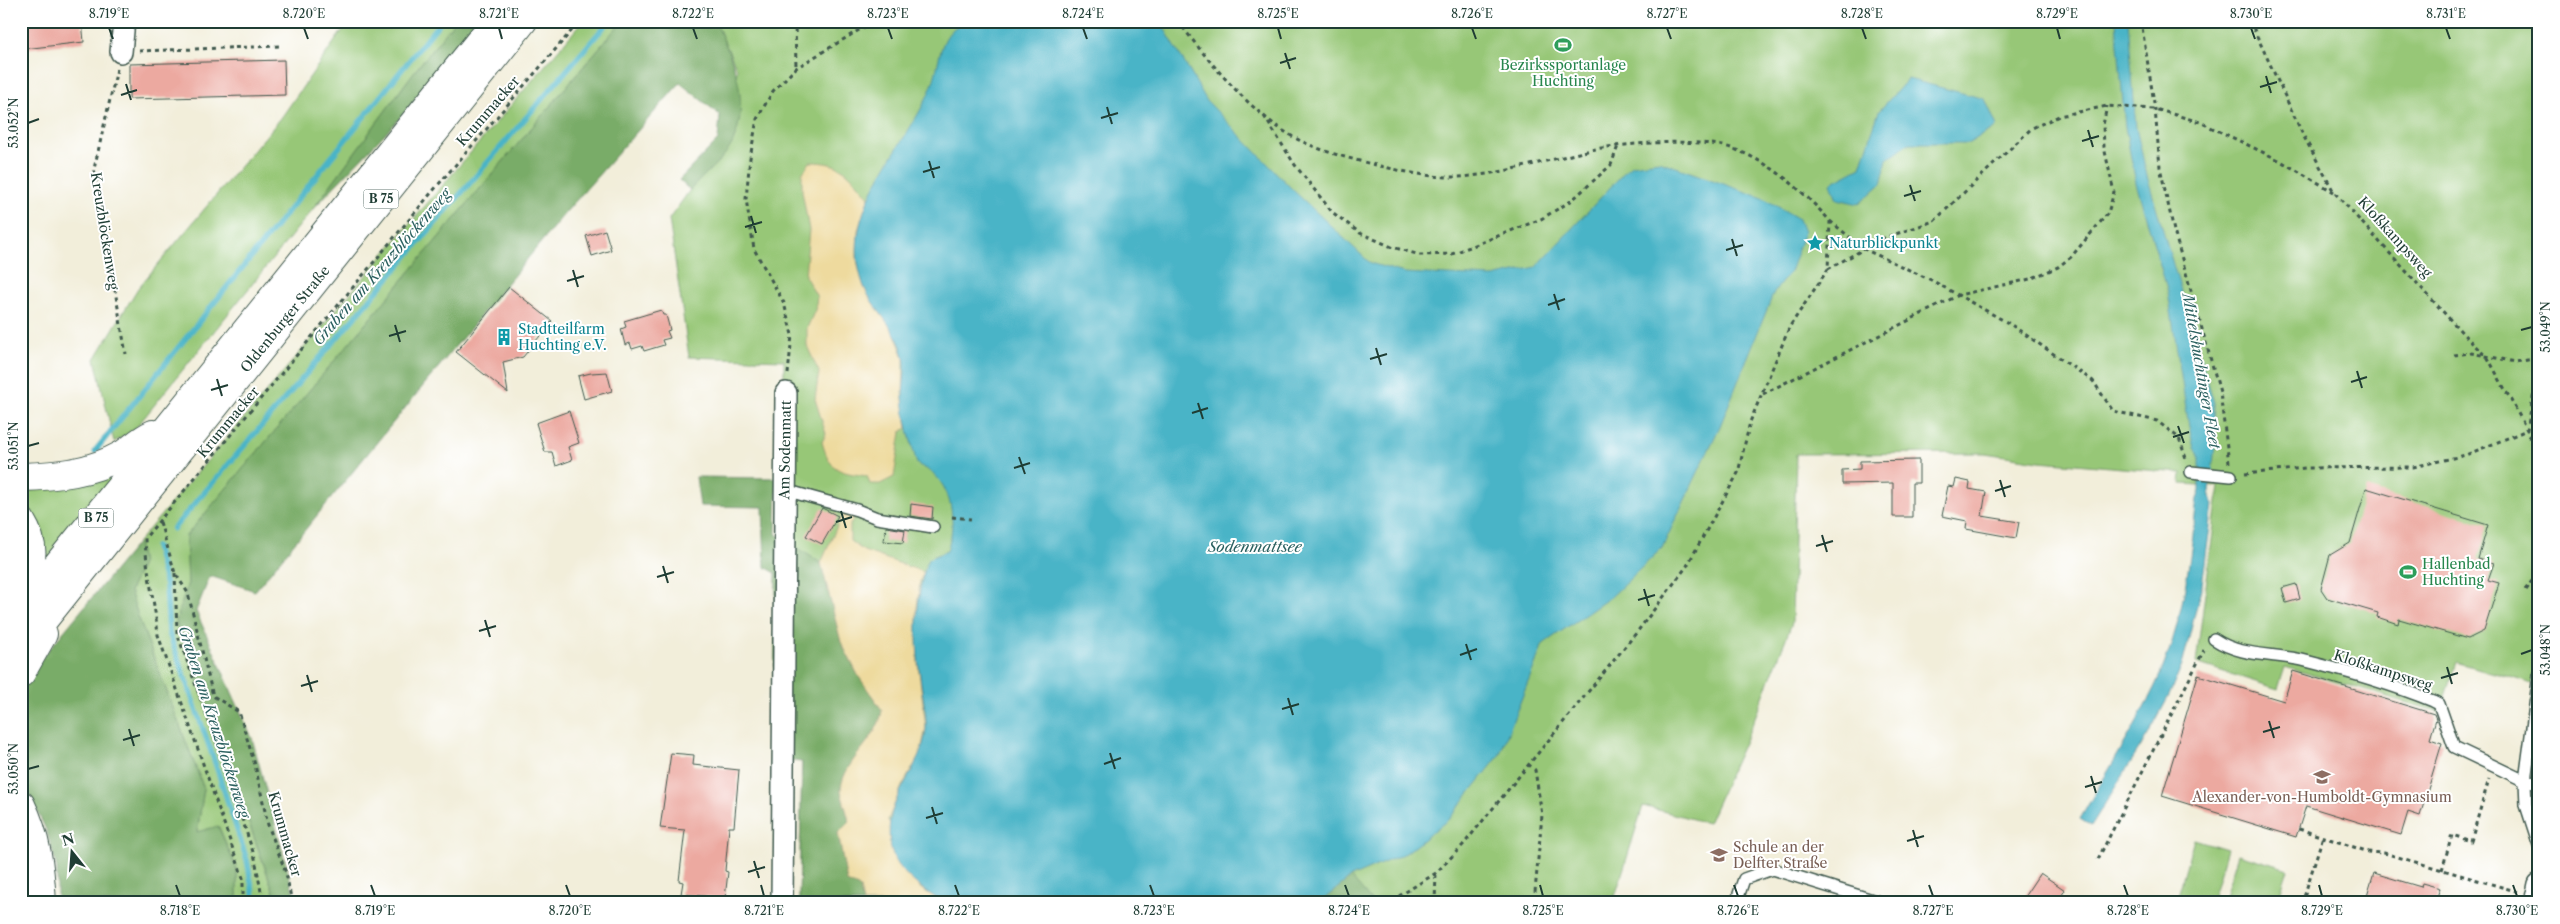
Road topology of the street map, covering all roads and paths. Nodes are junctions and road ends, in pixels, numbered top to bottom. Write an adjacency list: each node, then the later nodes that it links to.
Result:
1 (124, 21): 10 (street)
2 (580, 21): 37 (path, Krummacker)
3 (795, 21): 11 (path)
4 (874, 21): 11 (path, Am Sodenmatt)
5 (1178, 21): 14 (path)
6 (2141, 21): 13 (path)
7 (2250, 21): 16 (path, Kloßkampsweg)
8 (510, 26): 28 (highway, Oldenburger Straße / B 75); 44 (highway, Oldenburger Straße / B 75)
9 (280, 46): 10 (path)
10 (121, 52): 21 (path, Kreuzblöckenweg)
11 (796, 68): 26 (path, Am Sodenmatt)
12 (2107, 106): 13 (path); 18 (path); 20 (path)
13 (2155, 109): 16 (path); 32 (path)
14 (1263, 114): 15 (path); 15 (path)
15 (1619, 146): 17 (path)
16 (2334, 192): 23 (path, Kloßkampsweg)
17 (1830, 221): 18 (path); 19 (path)
18 (1864, 249): 19 (path); 20 (path)
19 (1828, 269): 27 (path)
20 (1959, 295): 27 (path); 31 (path)
21 (126, 354)
22 (2454, 356): 23 (path)
23 (2488, 358): 24 (path); 29 (path, Kloßkampsweg)
24 (2539, 358)
25 (2539, 366): 29 (path)
26 (786, 393): 34 (street, Am Sodenmatt)
27 (1762, 394): 50 (path)
28 (170, 426): 33 (highway); 45 (highway, Oldenburger Straße / B 75)
29 (2527, 430): 30 (path, Kloßkampsweg); 32 (path)
30 (2539, 459)
31 (2191, 472): 32 (lane)
32 (2231, 476)
33 (21, 477)
34 (784, 490): 39 (lane); 68 (street, Am Sodenmatt)
35 (952, 517): 36 (path)
36 (971, 519)
37 (160, 521): 41 (path, Krummacker); 65 (path)
38 (21, 522): 42 (highway)
39 (933, 527)
40 (2539, 572): 43 (path)
41 (174, 573): 66 (path); 67 (path, Krummacker)
42 (21, 584)
43 (2525, 590)
44 (65, 593): 47 (highway, Oldenburger Straße / B 75); 48 (highway)
45 (21, 610)
46 (2214, 639): 51 (lane, Kloßkampsweg); 59 (path)
47 (21, 648)
48 (21, 673)
49 (2539, 675): 52 (lane)
50 (1528, 764): 62 (path); 71 (path)
51 (2493, 767): 52 (lane, Kloßkampsweg); 61 (path)
52 (2525, 781): 53 (lane, Kloßkampsweg); 58 (lane)
53 (2539, 782)
54 (21, 805): 60 (highway)
55 (2299, 829): 56 (path)
56 (2323, 836): 61 (path); 74 (path)
57 (21, 839): 60 (highway)
58 (2539, 845)
59 (2098, 859)
60 (40, 866): 64 (highway)
61 (2442, 870): 63 (path)
62 (1436, 873): 69 (path); 70 (path)
63 (2537, 895)
64 (42, 903)
65 (243, 903)
66 (263, 903)
67 (292, 903)
68 (782, 903)
69 (1388, 903)
70 (1435, 903)
71 (1534, 903)
72 (1736, 903): 73 (lane)
73 (1882, 903)
74 (2302, 903)

